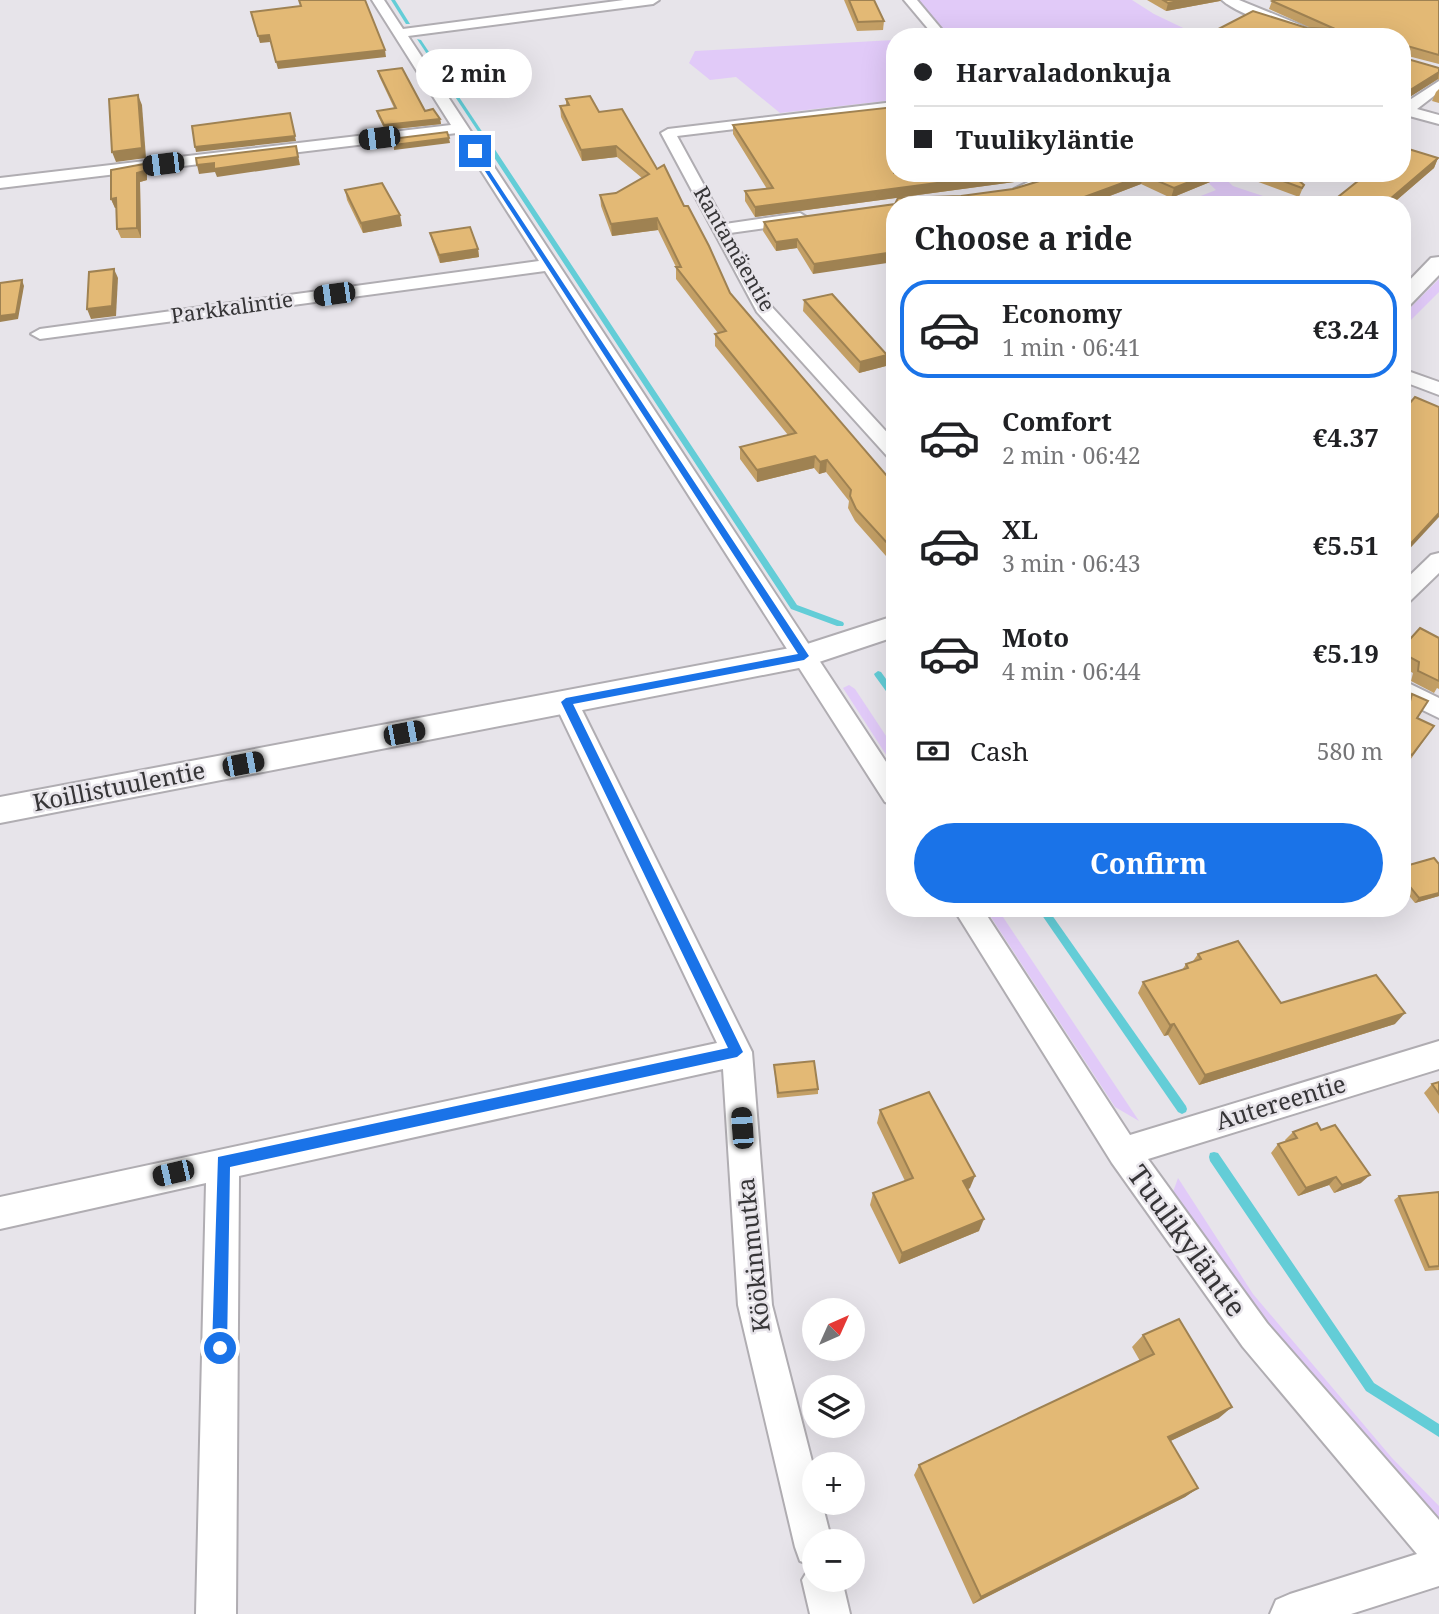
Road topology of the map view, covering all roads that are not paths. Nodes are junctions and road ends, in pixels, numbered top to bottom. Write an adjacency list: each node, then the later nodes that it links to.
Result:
1 (378, 0): 7 (street)
2 (653, 0): 7 (street)
3 (911, 0): 5 (street)
4 (1228, 0): 6 (street)
5 (934, 28)
6 (1296, 28)
7 (400, 33): 13 (street)
8 (1439, 85): 9 (street)
9 (1411, 104)
10 (886, 107): 18 (street, Rantamäentie)
11 (1411, 111): 12 (street)
12 (1439, 120)
13 (461, 128): 15 (street); 20 (street)
14 (1041, 182): 16 (street)
15 (0, 183)
16 (999, 192)
17 (816, 216): 18 (street)
18 (722, 229): 25 (street, Rantamäentie)
19 (1439, 263): 21 (street)
20 (548, 265): 22 (street, Parkkalintie); 29 (street)
21 (1411, 291)
22 (40, 334)
23 (1411, 379): 24 (street)
24 (1439, 390)
25 (886, 443)
26 (1439, 560): 27 (street)
27 (1411, 587)
28 (886, 629): 29 (street, Koillistuulentie)
29 (804, 656): 31 (street, Koillistuulentie); 33 (street)
30 (1411, 694): 32 (street)
31 (566, 702): 34 (street, Koillistuulentie); 36 (street, Köökinmutka)
32 (1439, 709)
33 (886, 783)
34 (0, 810)
35 (973, 917): 38 (street, Tuulikyläntie)
36 (737, 1052): 39 (street); 41 (street, Köökinmutka)
37 (1439, 1055): 38 (street, Autereentie)
38 (1123, 1152): 42 (street, Tuulikyläntie)
39 (223, 1162): 40 (street); 45 (street)
40 (0, 1213)
41 (810, 1529)
42 (1439, 1550)
43 (1439, 1566): 47 (street)
44 (825, 1592): 46 (street)
45 (216, 1614)
46 (830, 1614)
47 (1290, 1614)

